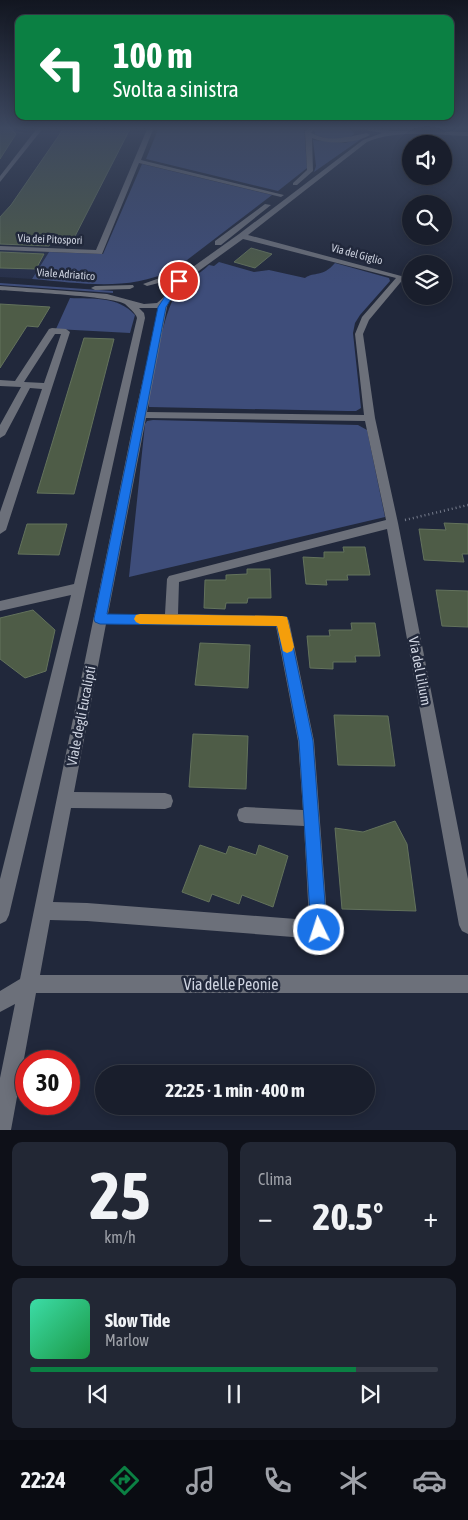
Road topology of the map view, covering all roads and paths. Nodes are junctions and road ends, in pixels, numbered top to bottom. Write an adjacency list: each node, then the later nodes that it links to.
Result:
1 (130, 180): 7 (street, Via dei Pitospori)
2 (216, 180): 5 (street)
3 (299, 180): 5 (street)
4 (315, 180): 6 (street)
5 (280, 195): 9 (street)
6 (242, 236): 12 (street); 20 (street, Via del Giglio)
7 (0, 248)
8 (0, 280): 10 (street, Viale Adriatico)
9 (147, 284): 10 (street, Viale Adriatico); 12 (street)
10 (130, 287): 13 (street)
11 (0, 288): 13 (street, Viale Adriatico)
12 (166, 297): 13 (street, Viale Adriatico); 19 (street, Viale degli Eucalipti)
13 (127, 303): 26 (street)
14 (31, 364): 15 (street); 15 (street); 17 (street)
15 (54, 366): 18 (street)
16 (0, 383): 17 (street)
17 (23, 385): 18 (street); 21 (street)
18 (46, 386): 22 (street)
19 (140, 415): 20 (street); 28 (street, Viale degli Eucalipti)
20 (370, 418): 24 (street, Via del Lilium)
21 (0, 435)
22 (6, 493): 25 (street)
23 (468, 505): 24 (path)
24 (392, 523): 29 (street); 36 (street, Via del Lilium)
25 (0, 530)
26 (79, 588): 27 (street); 35 (street)
27 (0, 606)
28 (100, 619): 29 (street); 30 (street, Viale degli Eucalipti)
29 (171, 619): 33 (street)
30 (65, 800): 31 (street); 34 (street, Viale degli Eucalipti)
31 (165, 801)
32 (245, 815): 33 (street)
33 (311, 818): 34 (street)
34 (44, 910): 37 (street, Viale degli Eucalipti)
35 (0, 915)
36 (468, 925)
37 (29, 984): 38 (street, Via delle Peonie); 39 (street); 40 (street, Viale degli Eucalipti)
38 (468, 984)
39 (0, 1002)
40 (0, 1130)

